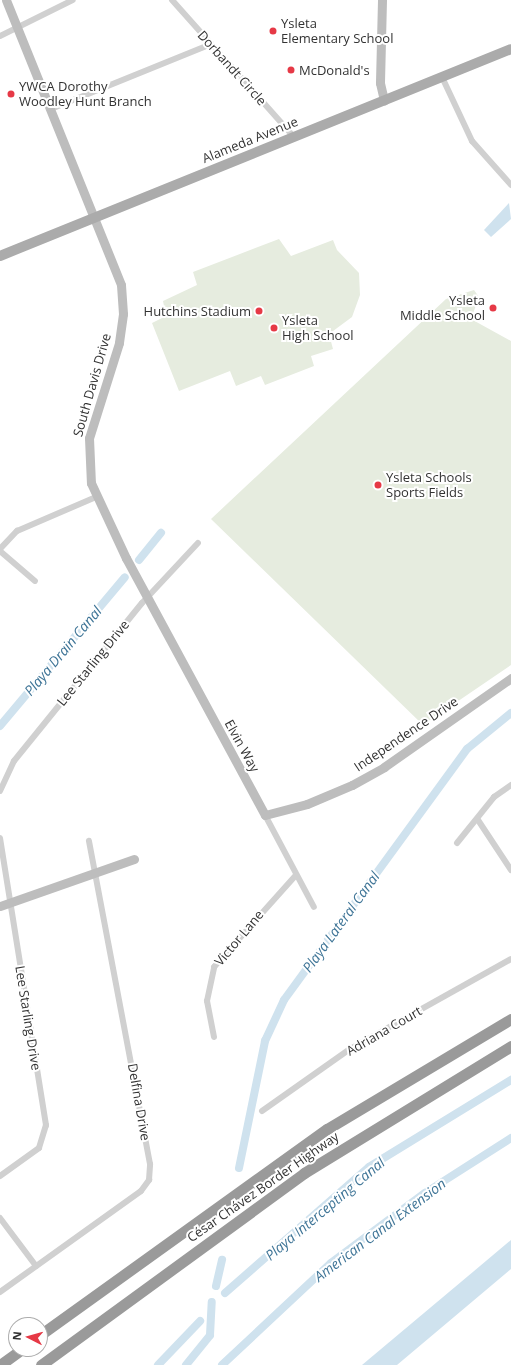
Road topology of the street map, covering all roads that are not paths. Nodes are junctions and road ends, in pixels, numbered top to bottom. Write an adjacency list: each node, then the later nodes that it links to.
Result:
1 (6, 0): 5 (street, South Davis Drive)
2 (73, 0): 5 (street)
3 (172, 0): 7 (street, Dorbandt Circle)
4 (382, 0): 10 (street)
5 (17, 27): 6 (street); 11 (street, South Davis Drive)
6 (0, 36)
7 (211, 44): 11 (street); 12 (street, Dorbandt Circle)
8 (511, 49): 9 (main road, Alameda Avenue)
9 (442, 77): 10 (main road, Alameda Avenue); 13 (street)
10 (384, 101): 12 (main road, Alameda Avenue)
11 (51, 109): 14 (street, South Davis Drive)
12 (292, 136): 14 (main road, Alameda Avenue)
13 (511, 185)
14 (96, 217): 15 (main road, Alameda Avenue); 16 (street, South Davis Drive)
15 (0, 256)
16 (96, 497): 18 (street); 20 (street, South Davis Drive)
17 (198, 543): 20 (street, Lee Starling Drive)
18 (0, 550): 19 (street)
19 (35, 581)
20 (148, 598): 23 (street, Lee Starling Drive); 24 (street, Elvin Way)
21 (511, 678): 24 (street, Independence Drive)
22 (511, 785): 25 (street)
23 (0, 791)
24 (265, 815): 32 (street, Elvin Way)
25 (478, 820): 28 (street); 30 (street)
26 (0, 838): 33 (street, Lee Starling Drive)
27 (89, 841): 31 (street, Delfina Drive)
28 (457, 843)
29 (134, 859): 31 (street)
30 (511, 870)
31 (96, 871): 33 (street); 43 (street, Delfina Drive)
32 (296, 875): 35 (street, Elvin Way); 38 (street, Victor Lane)
33 (9, 902): 34 (street); 41 (street, Lee Starling Drive)
34 (0, 906)
35 (314, 907)
36 (511, 959): 40 (street, Adriana Court)
37 (511, 1019): 45 (highway, César Chávez Border Highway)
38 (214, 1037)
39 (511, 1046): 46 (highway, César Chávez Border Highway)
40 (262, 1111)
41 (0, 1176)
42 (0, 1218): 43 (street)
43 (36, 1266): 44 (street, Delfina Drive)
44 (0, 1292)
45 (48, 1329)
46 (77, 1338): 49 (highway, César Chávez Border Highway); 50 (highway)
47 (11, 1357): 48 (highway)
48 (0, 1365)
49 (41, 1365)
50 (47, 1365)

